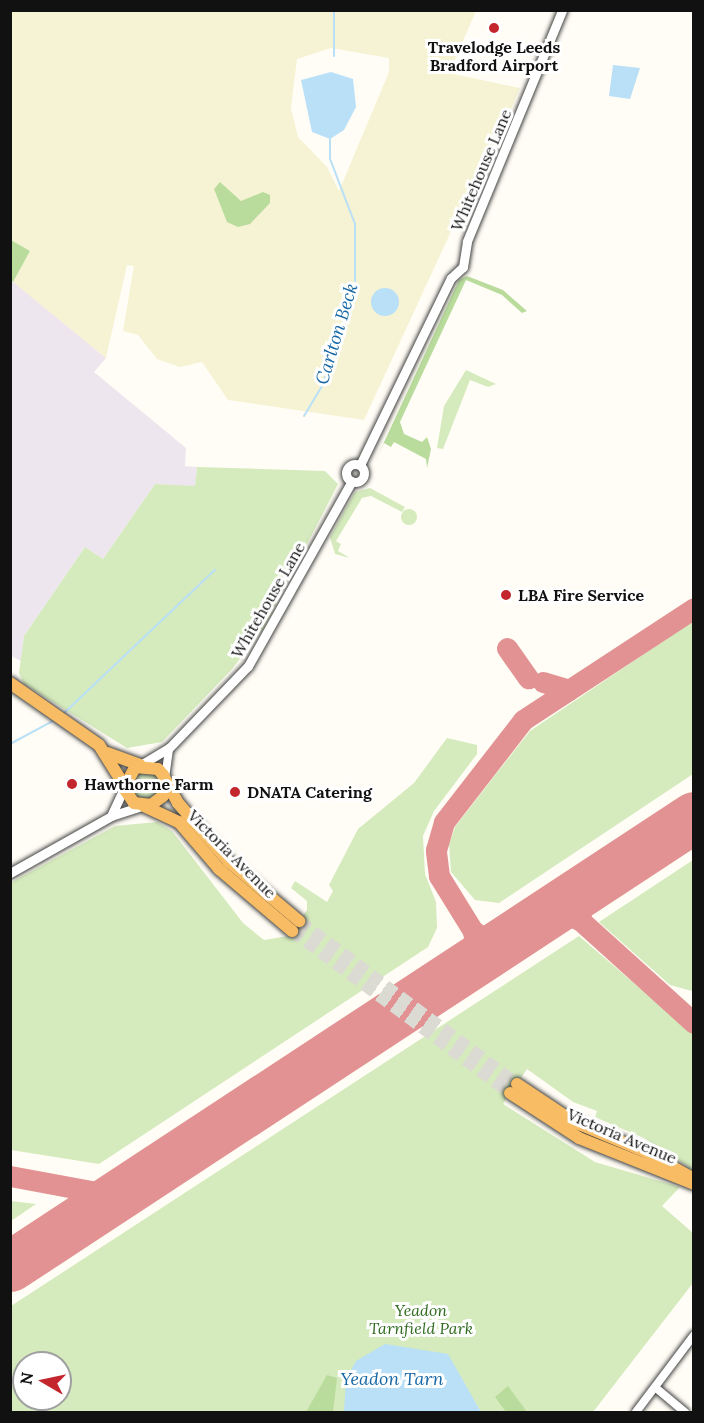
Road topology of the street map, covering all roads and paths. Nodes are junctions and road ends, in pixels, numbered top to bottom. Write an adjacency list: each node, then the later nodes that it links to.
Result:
1 (562, 10): 3 (street, Whitehouse Lane)
2 (10, 683): 4 (highway)
3 (169, 748): 5 (street, Whitehouse Lane); 6 (street)
4 (107, 753): 5 (highway); 7 (highway)
5 (141, 764): 6 (highway); 7 (highway)
6 (165, 780): 8 (highway); 10 (highway, Victoria Avenue)
7 (124, 787): 8 (highway); 9 (street)
8 (143, 806): 9 (street); 10 (highway, Victoria Avenue)
9 (111, 816): 11 (street)
10 (223, 865): 12 (highway, Victoria Avenue)
11 (11, 871)
12 (296, 926)
13 (693, 1179): 14 (highway, Victoria Avenue)
14 (693, 1184)
15 (693, 1335): 16 (street)
16 (656, 1388): 17 (street); 18 (street)
17 (636, 1413)
18 (685, 1413)

